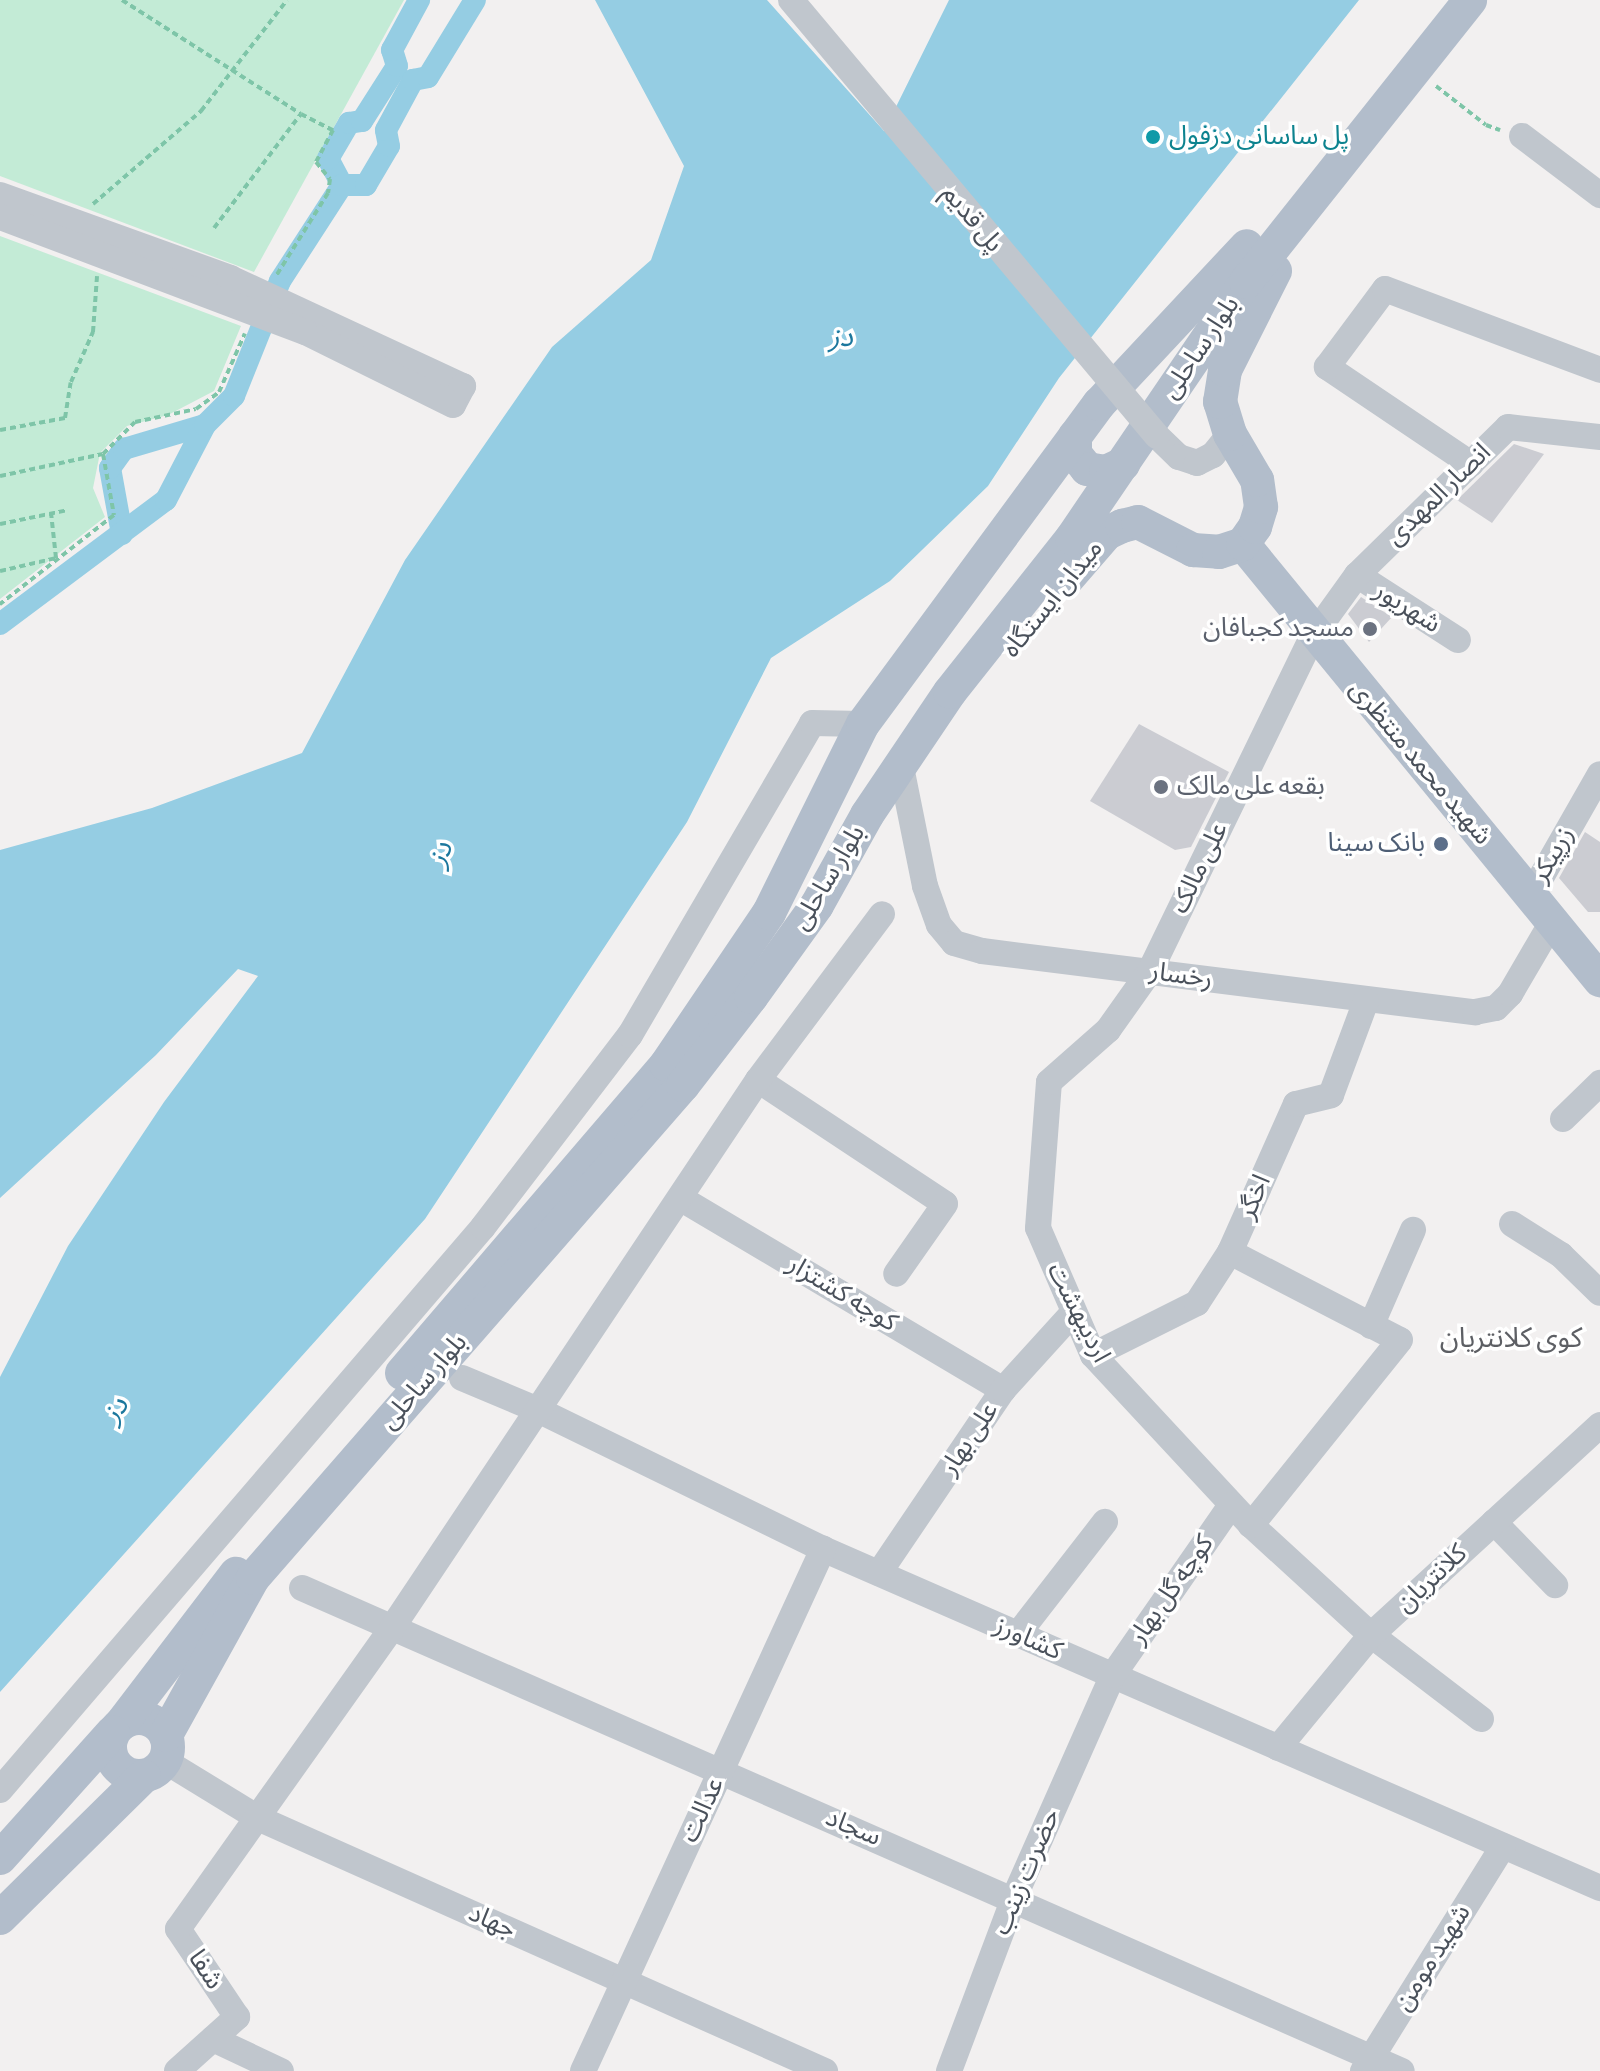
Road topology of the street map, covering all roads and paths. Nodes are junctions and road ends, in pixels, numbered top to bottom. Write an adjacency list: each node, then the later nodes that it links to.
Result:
1 (122, 0): 7 (path)
2 (287, 0): 7 (path)
3 (791, 0): 18 (street, پل قدیم, bridge)
4 (1440, 0): 19 (main road, بلوار ساحلی)
5 (1470, 0): 6 (main road, بلوار ساحلی)
6 (1415, 69): 9 (path); 12 (main road, بلوار ساحلی)
7 (233, 71): 8 (path); 14 (path)
8 (301, 114)
9 (1522, 136): 11 (street)
10 (0, 195): 14 (street)
11 (1600, 195)
12 (1310, 202): 18 (main road); 21 (main road, بلوار ساحلی)
13 (0, 217): 15 (street)
14 (73, 222): 15 (street)
15 (102, 254): 17 (path)
16 (1600, 370): 22 (street)
17 (0, 430)
18 (1230, 434): 29 (main road)
19 (1075, 436): 21 (main road); 24 (main road, بلوار ساحلی)
20 (1600, 437): 22 (street, انصار المهدی)
21 (1123, 464): 28 (main road, بلوار ساحلی)
22 (1471, 464): 32 (street, انصار المهدی)
23 (0, 476): 30 (path)
24 (1022, 507): 28 (main road); 36 (main road, بلوار ساحلی)
25 (68, 510): 26 (path)
26 (51, 513): 27 (path); 30 (path)
27 (0, 524)
28 (1072, 538): 37 (main road, بلوار ساحلی)
29 (1243, 544): 34 (main road, شهید محمد منتظری); 37 (main road, میدان ایستگاه)
30 (56, 558): 31 (path); 33 (path)
31 (0, 571)
32 (1357, 575): 34 (street, انصار المهدی); 35 (street, شهریور)
33 (0, 604)
34 (1313, 636): 40 (main road, شهید محمد منتظری); 44 (street, علی مالک)
35 (1458, 640)
36 (863, 724): 39 (main road, بلوار ساحلی); 80 (street)
37 (900, 762): 41 (main road, بلوار ساحلی); 44 (street, رخسار)
38 (1600, 774): 40 (street, زرپیکر)
39 (782, 887): 41 (main road); 76 (main road, بلوار ساحلی)
40 (1531, 895): 43 (main road, شهید محمد منتظری)
41 (817, 905): 78 (main road, بلوار ساحلی)
42 (882, 914): 47 (street)
43 (1552, 922): 45 (main road, شهید محمد منتظری); 46 (street, رخسار)
44 (1150, 971): 46 (street, رخسار); 56 (street, اردیبهشت)
45 (1600, 980)
46 (1366, 1001): 53 (street, اخگر)
47 (758, 1080): 50 (street); 54 (street)
48 (1600, 1083): 49 (street)
49 (1563, 1119)
50 (680, 1198): 60 (street, کوچه کشتزار); 61 (street)
51 (1512, 1224): 55 (street)
52 (1413, 1230): 57 (street)
53 (1230, 1252): 57 (street); 58 (street, اخگر)
54 (896, 1274)
55 (1600, 1293)
56 (1072, 1314): 58 (street, اردیبهشت); 60 (street, علی بهار)
57 (1371, 1326): 66 (street)
58 (1093, 1355): 63 (street, اردیبهشت)
59 (462, 1378): 61 (street, کشاورز)
60 (1003, 1390): 68 (street, علی بهار)
61 (538, 1410): 67 (street, کشاورز); 71 (street)
62 (1600, 1425): 65 (street, کلانتریان)
63 (1231, 1505): 66 (street, اردیبهشت); 74 (street, کوچه گل بهار)
64 (1105, 1522): 72 (street)
65 (1494, 1522): 69 (street); 73 (street, کلانتریان)
66 (1251, 1525): 73 (street, اردیبهشت)
67 (823, 1549): 68 (street, کشاورز); 79 (street, عدالت)
68 (879, 1573): 72 (street, کشاورز)
69 (1555, 1585)
70 (302, 1588): 71 (street, سجاد)
71 (392, 1628): 79 (street, سجاد); 81 (street)
72 (1018, 1634): 74 (street, کشاورز)
73 (1371, 1635): 75 (street, اردیبهشت); 77 (street, کلانتریان)
74 (1113, 1675): 77 (street, کشاورز); 85 (street, حضرت زینب)
75 (1481, 1719)
76 (117, 1728): 78 (main road); 78 (main road); 83 (main road, بلوار ساحلی)
77 (1278, 1748): 82 (street, کشاورز)
78 (158, 1757): 81 (street, جهاد); 86 (main road, بلوار ساحلی)
79 (721, 1772): 85 (street, سجاد); 87 (street, عدالت)
80 (0, 1790)
81 (258, 1818): 87 (street, جهاد); 88 (street, شفا)
82 (1503, 1846): 84 (street, کشاورز); 89 (street, شهید مومن)
83 (0, 1858)
84 (1600, 1888)
85 (1014, 1898): 89 (street, سجاد); 94 (street, حضرت زینب)
86 (0, 1918)
87 (624, 1981): 92 (street, عدالت); 93 (street, جهاد)
88 (213, 2039): 90 (street, شفا); 91 (street)
89 (1367, 2064): 95 (street, سجاد)
90 (177, 2071)
91 (281, 2071)
92 (583, 2071)
93 (825, 2071)
94 (949, 2071)
95 (1402, 2071)

